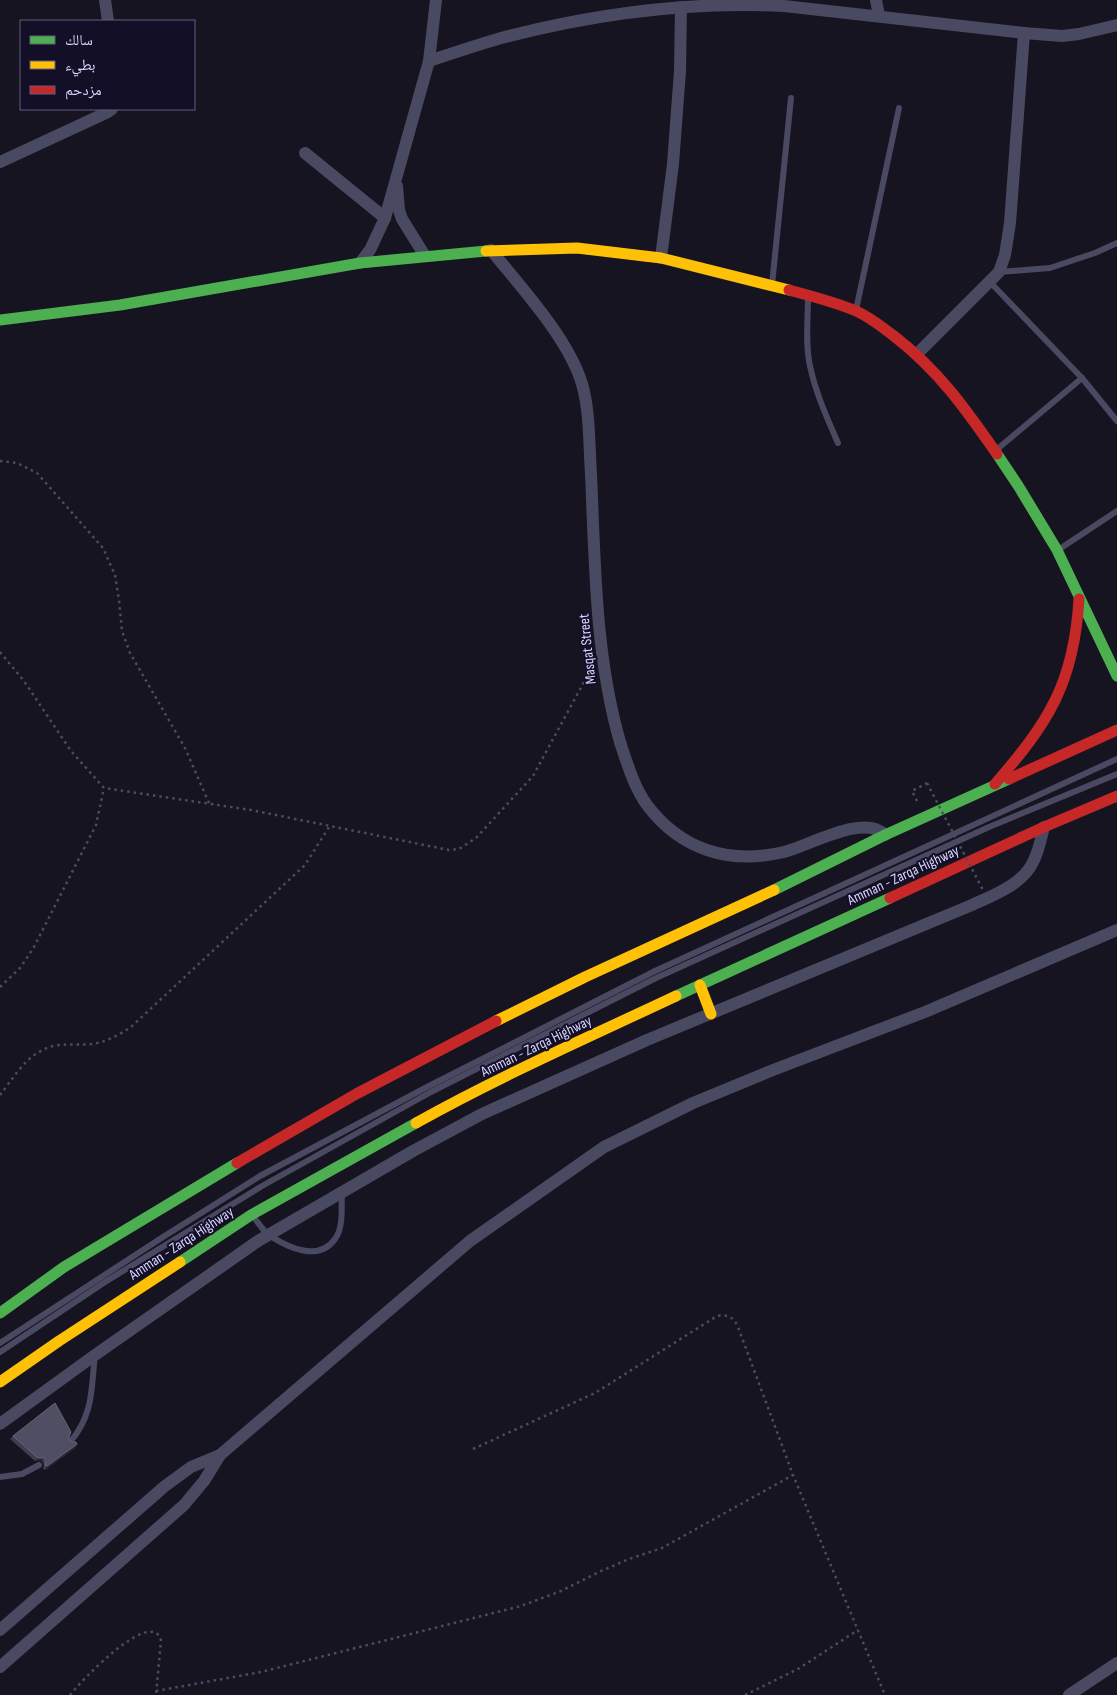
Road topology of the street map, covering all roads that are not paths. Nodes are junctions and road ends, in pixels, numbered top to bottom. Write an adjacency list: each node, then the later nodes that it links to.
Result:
1 (105, 0): 6 (street)
2 (436, 0): 9 (street)
3 (876, 0): 5 (street)
4 (681, 7): 5 (street); 9 (street); 20 (street)
5 (880, 16): 8 (street)
6 (108, 20)
7 (1117, 25): 8 (street)
8 (1024, 33): 22 (street)
9 (429, 61): 15 (street)
10 (791, 98): 23 (lane)
11 (899, 108): 25 (lane)
12 (111, 110): 14 (street)
13 (305, 153): 16 (street)
14 (0, 162)
15 (396, 176): 16 (street); 19 (street)
16 (384, 218): 21 (street)
17 (1117, 243): 22 (lane)
18 (491, 250): 19 (main road); 20 (main road); 43 (street, Masqat Street)
19 (425, 256): 21 (main road)
20 (661, 258): 23 (main road)
21 (360, 264): 26 (main road)
22 (995, 277): 27 (street); 28 (lane)
23 (772, 286): 24 (main road)
24 (808, 295): 25 (main road); 30 (lane)
25 (856, 311): 27 (main road)
26 (0, 320)
27 (917, 354): 31 (main road)
28 (1082, 378): 29 (lane); 31 (lane)
29 (1117, 421)
30 (838, 444)
31 (995, 451): 33 (main road)
32 (1117, 512): 33 (lane)
33 (1057, 550): 34 (main road)
34 (1079, 598): 35 (main road); 40 (main road)
35 (1113, 661): 36 (main road)
36 (1117, 676)
37 (1117, 730): 40 (main road)
38 (1117, 759): 51 (lane)
39 (1117, 774): 52 (lane)
40 (992, 787): 43 (main road)
41 (1117, 796): 42 (main road, Amman - Zarqa Highway)
42 (1044, 827): 45 (main road, Amman - Zarqa Highway); 46 (street)
43 (884, 835): 50 (main road)
44 (1117, 930): 57 (street)
45 (700, 985): 46 (main road); 48 (main road, Amman - Zarqa Highway)
46 (710, 1014): 47 (street)
47 (342, 1191): 49 (street); 49 (lane)
48 (251, 1215): 49 (lane); 54 (main road, Amman - Zarqa Highway)
49 (268, 1234): 53 (street)
50 (0, 1313)
51 (0, 1343)
52 (0, 1352)
53 (95, 1355): 55 (street); 56 (lane)
54 (0, 1382)
55 (0, 1424)
56 (71, 1441)
57 (220, 1455): 60 (street); 62 (street)
58 (39, 1465): 59 (lane)
59 (0, 1476)
60 (0, 1630)
61 (1117, 1663): 63 (street)
62 (0, 1667)
63 (1069, 1695)

